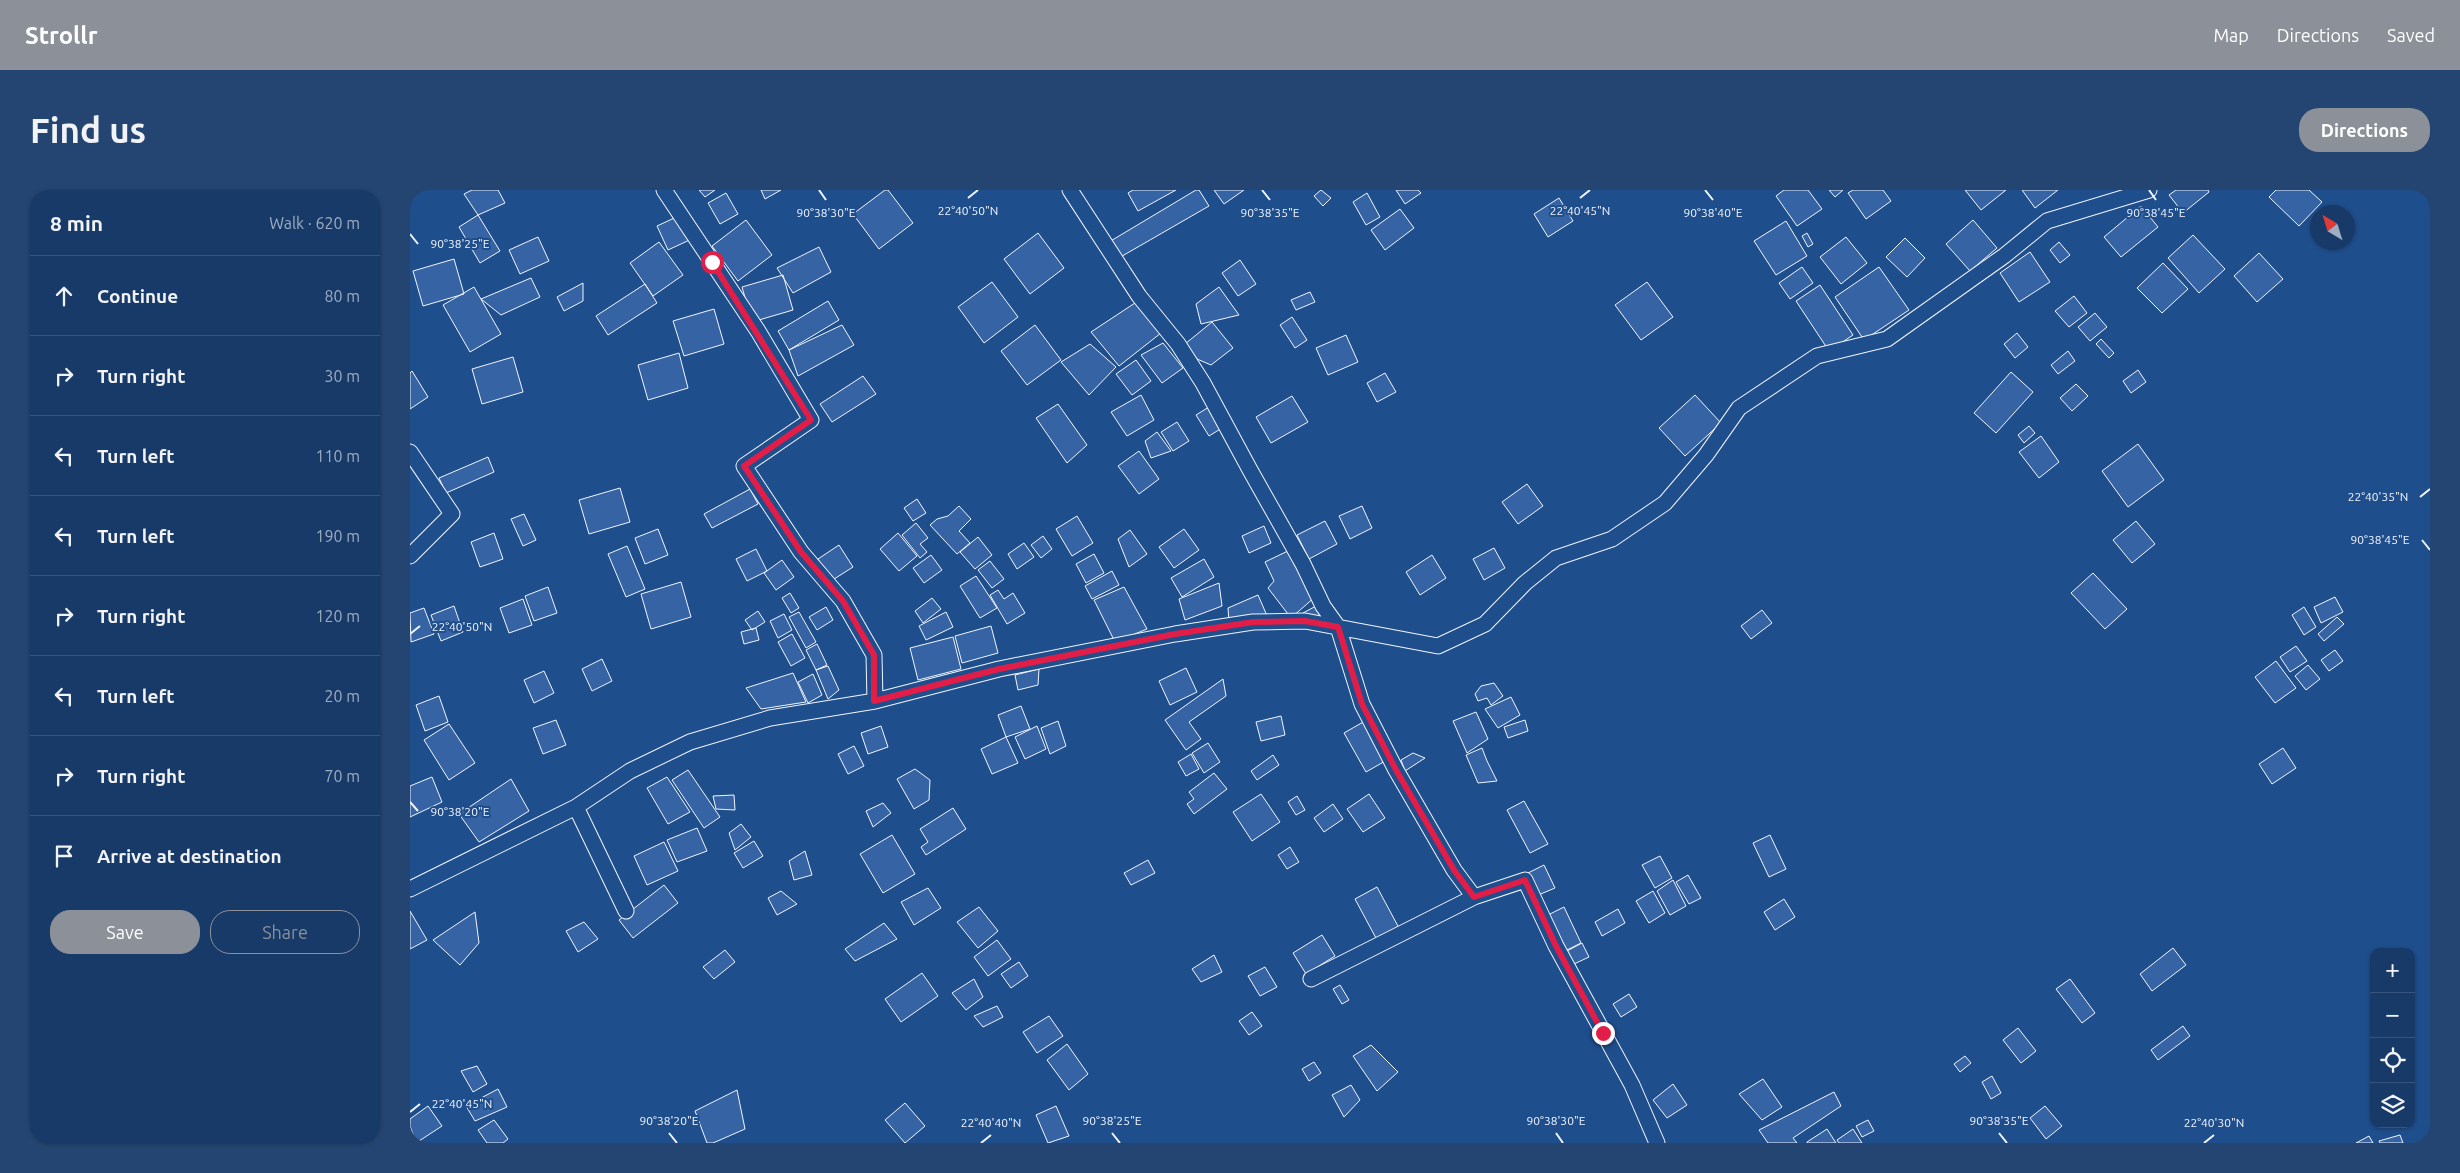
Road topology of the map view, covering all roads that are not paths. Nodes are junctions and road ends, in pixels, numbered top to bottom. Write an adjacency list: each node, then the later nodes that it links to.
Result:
1 (664, 190): 7 (street)
2 (1070, 190): 6 (street)
3 (2149, 190): 6 (street)
4 (410, 452): 5 (street)
5 (410, 556)
6 (1338, 627): 7 (street); 10 (street)
7 (874, 701): 8 (street)
8 (576, 807): 9 (street); 11 (street)
9 (410, 889)
10 (1474, 897): 12 (street); 13 (street)
11 (626, 911)
12 (1311, 979)
13 (1657, 1143)

